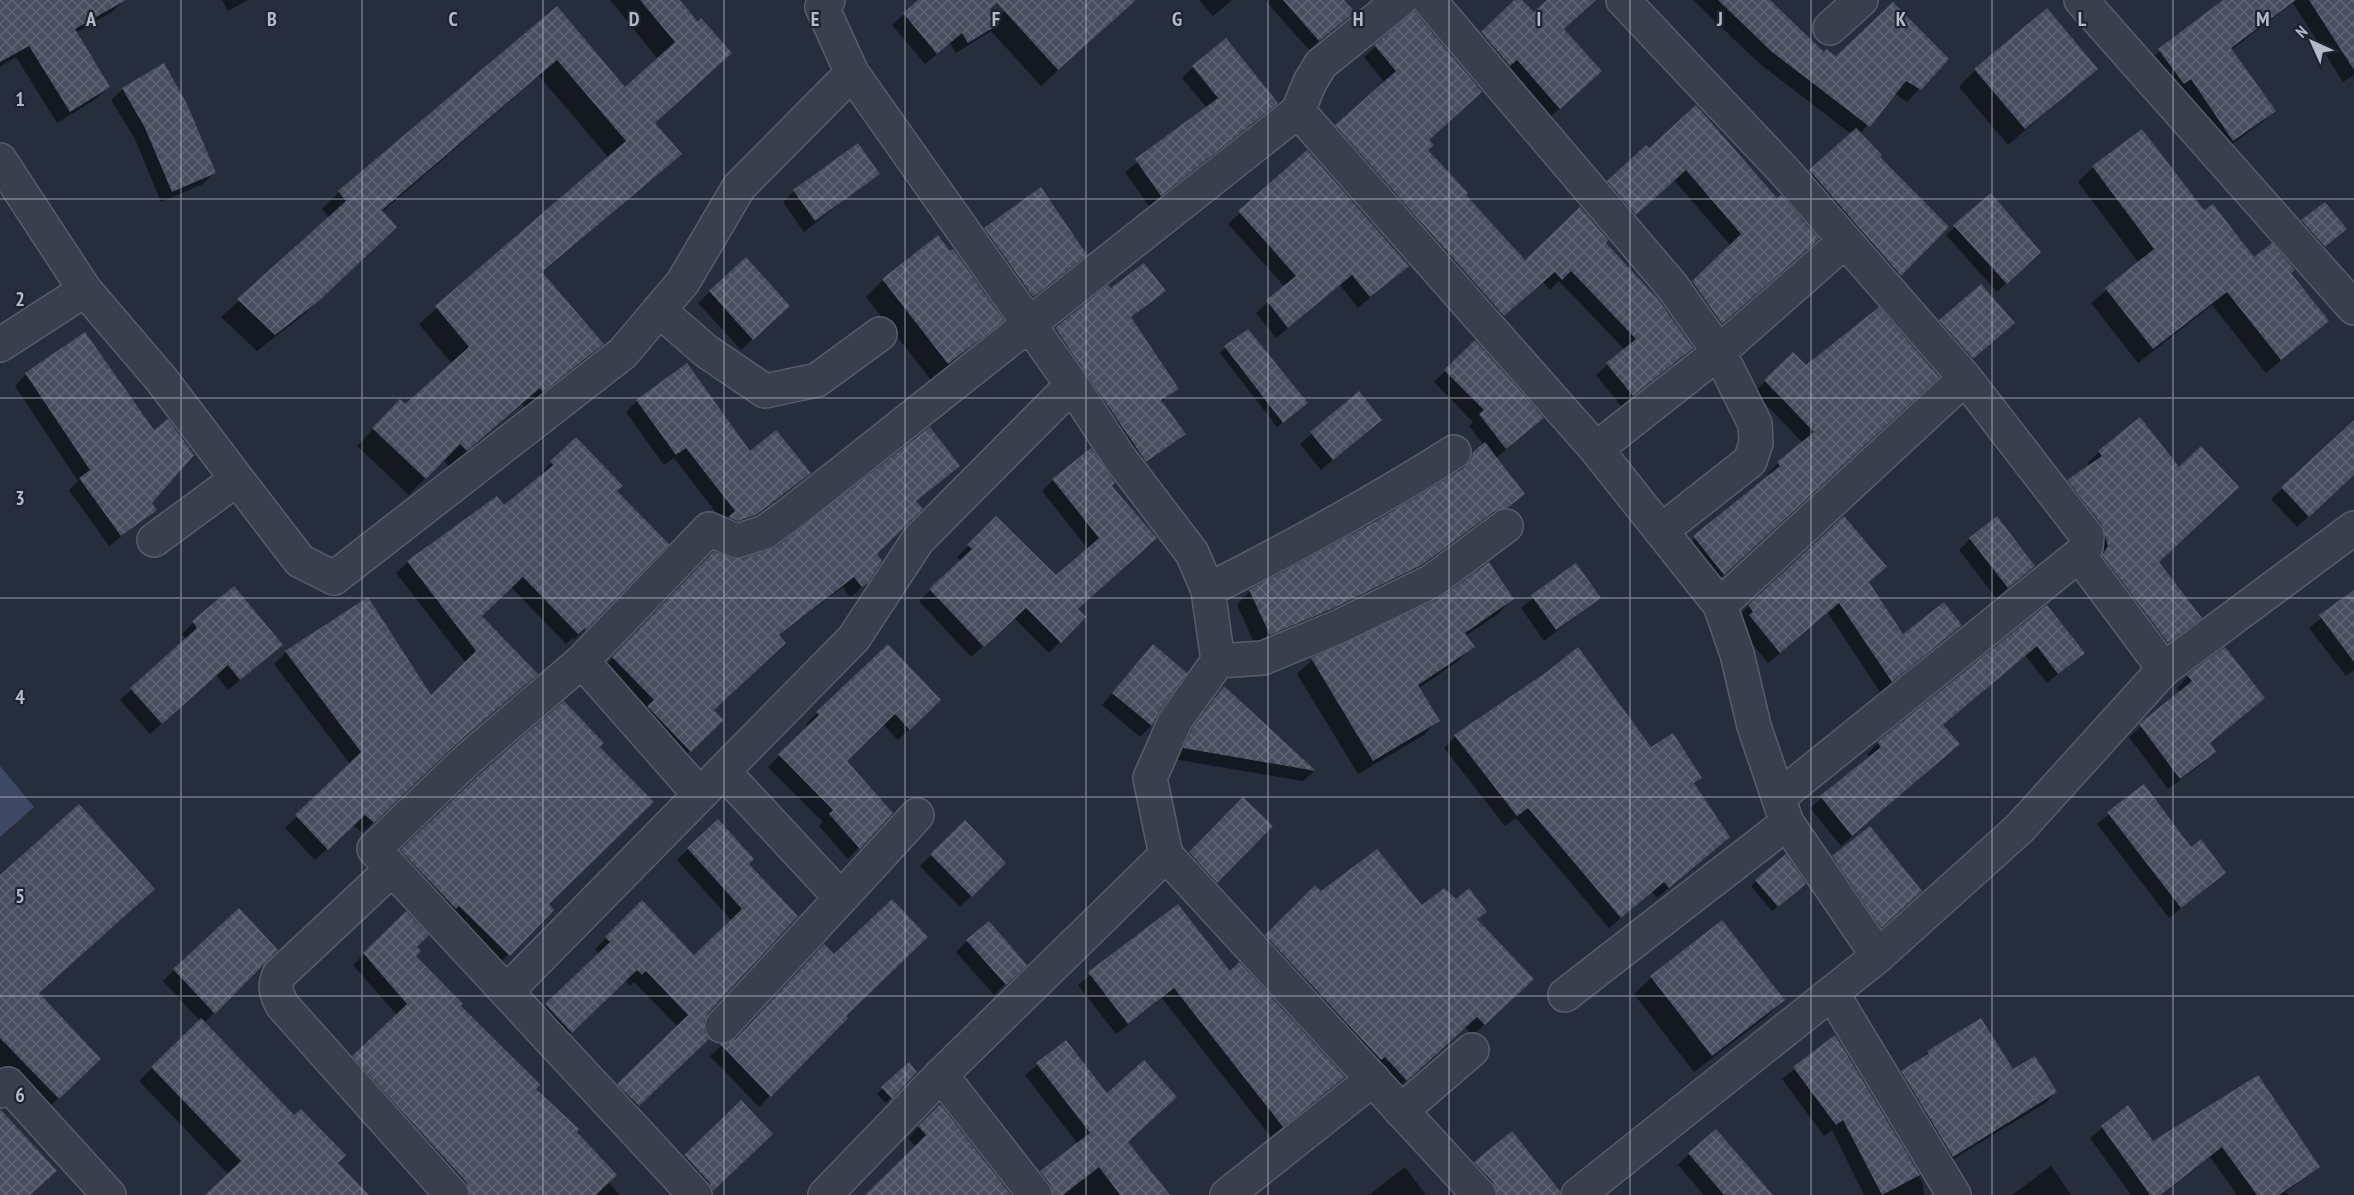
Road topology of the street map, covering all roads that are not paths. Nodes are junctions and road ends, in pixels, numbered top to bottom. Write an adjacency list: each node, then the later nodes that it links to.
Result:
1 (828, 0): 8 (street)
2 (1400, 0): 9 (street)
3 (1429, 0): 18 (street)
4 (1623, 0): 11 (street)
5 (1861, 0): 7 (street)
6 (2081, 0): 13 (street)
7 (1830, 28)
8 (852, 74): 14 (street); 15 (street)
9 (1298, 111): 15 (street); 21 (street)
10 (0, 160): 12 (street)
11 (1845, 241): 18 (street); 19 (street)
12 (85, 290): 17 (street); 23 (street)
13 (2354, 308)
14 (659, 310): 16 (street); 23 (street)
15 (1030, 326): 20 (street); 31 (street)
16 (880, 334)
17 (0, 345)
18 (1719, 352): 21 (street); 26 (street)
19 (1965, 378): 28 (street); 30 (street)
20 (1072, 385): 29 (street); 34 (street)
21 (1596, 449): 26 (street)
22 (1454, 452): 29 (street)
23 (237, 479): 27 (street)
24 (1506, 526): 32 (street)
25 (2354, 528): 33 (street)
26 (1661, 531): 30 (street)
27 (154, 540)
28 (2079, 555): 33 (street); 36 (street)
29 (1208, 590): 32 (street)
30 (1720, 605): 36 (street)
31 (582, 661): 35 (street); 39 (street)
32 (1218, 661): 38 (street)
33 (2164, 669): 41 (street)
34 (723, 771): 35 (street); 40 (street)
35 (700, 795): 42 (street)
36 (1783, 810): 41 (street); 44 (street)
37 (917, 815): 40 (street)
38 (1166, 855): 47 (street); 48 (street)
39 (392, 869): 42 (street); 52 (street)
40 (841, 898): 45 (street)
41 (1878, 956): 43 (street)
42 (507, 991): 53 (street)
43 (1832, 993): 58 (street); 59 (street)
44 (1565, 995)
45 (722, 1026)
46 (1472, 1050): 50 (street)
47 (941, 1075): 54 (street); 55 (street)
48 (1373, 1079): 50 (street); 56 (street)
49 (0, 1091): 51 (street)
50 (1401, 1111): 57 (street)
51 (109, 1195)
52 (452, 1195)
53 (695, 1195)
54 (825, 1195)
55 (1035, 1195)
56 (1227, 1195)
57 (1479, 1195)
58 (1578, 1195)
59 (1954, 1195)

